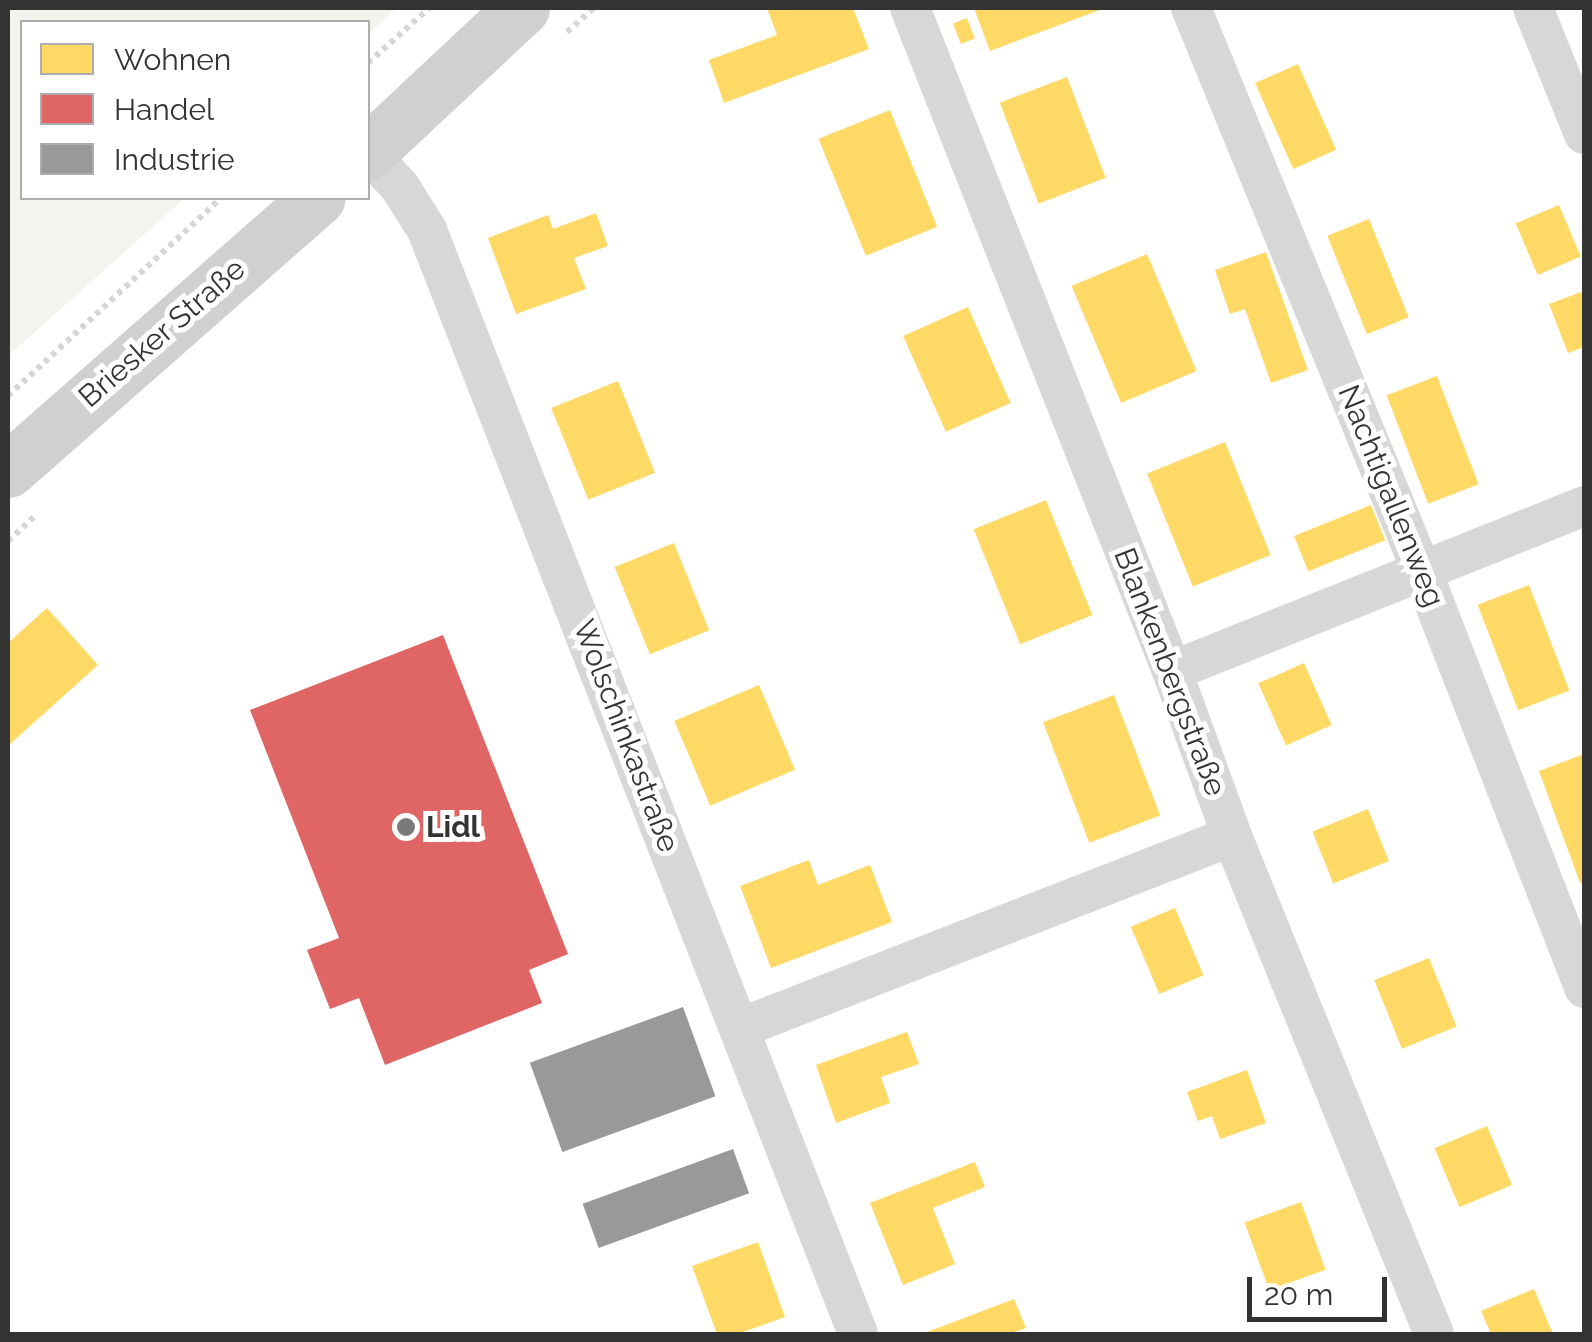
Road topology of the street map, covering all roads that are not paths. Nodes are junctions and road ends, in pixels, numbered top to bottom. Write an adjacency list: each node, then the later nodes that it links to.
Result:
1 (522, 8): 6 (main road)
2 (910, 8): 12 (street, Blankenbergstraße)
3 (1192, 8): 11 (street, Nachtigallenweg)
4 (1533, 8): 5 (street)
5 (1584, 134)
6 (370, 150)
7 (370, 154): 15 (street, Wolschinkastraße)
8 (316, 200): 9 (main road, Briesker Straße)
9 (8, 470)
10 (1584, 506): 11 (street)
11 (1420, 568): 12 (street); 14 (street, Nachtigallenweg)
12 (1172, 671): 13 (street, Blankenbergstraße)
13 (1232, 836): 15 (street); 17 (street, Blankenbergstraße)
14 (1584, 988)
15 (740, 1028): 16 (street, Wolschinkastraße)
16 (858, 1334)
17 (1434, 1334)

